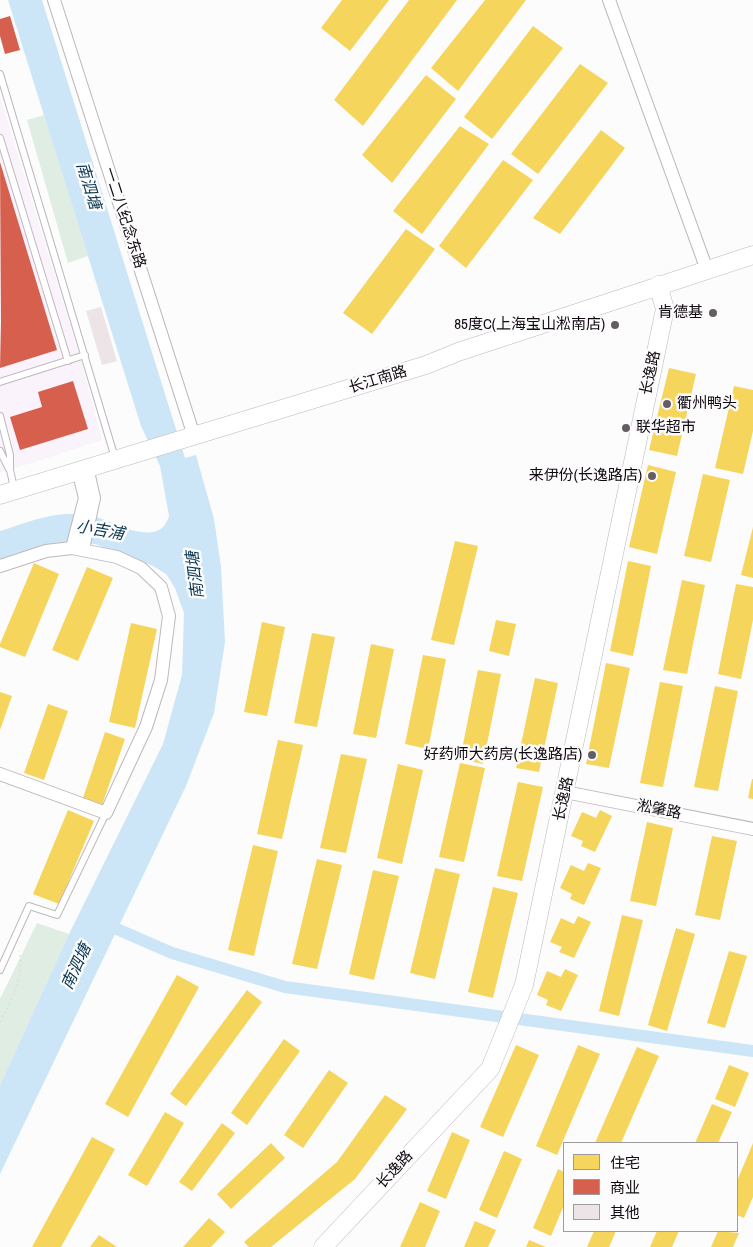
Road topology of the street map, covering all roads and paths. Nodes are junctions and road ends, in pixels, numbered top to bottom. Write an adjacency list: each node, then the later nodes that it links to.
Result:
1 (54, 0): 12 (street, 一二八纪念东路)
2 (609, 0): 6 (street)
3 (0, 74): 8 (lane)
4 (0, 138): 9 (lane)
5 (753, 255): 6 (street, 长江南路)
6 (707, 270): 7 (street, 长江南路)
7 (658, 285): 12 (street, 长江南路); 21 (street, 长逸路)
8 (85, 356): 9 (lane); 14 (lane)
9 (68, 361): 10 (lane)
10 (0, 382)
11 (0, 416): 16 (lane)
12 (187, 438): 14 (street, 长江南路)
13 (0, 452): 16 (lane)
14 (119, 457): 15 (street, 长江南路)
15 (82, 469): 17 (street, 长江南路); 18 (street)
16 (10, 470): 17 (lane)
17 (7, 492)
18 (79, 544): 19 (street); 22 (street)
19 (0, 566)
20 (0, 774): 22 (street)
21 (566, 792): 23 (street, 淞肇路); 27 (street, 长逸路)
22 (106, 813): 24 (lane)
23 (753, 829)
24 (15, 937): 25 (lane); 26 (path)
25 (0, 970)
26 (0, 1022)
27 (323, 1247)

